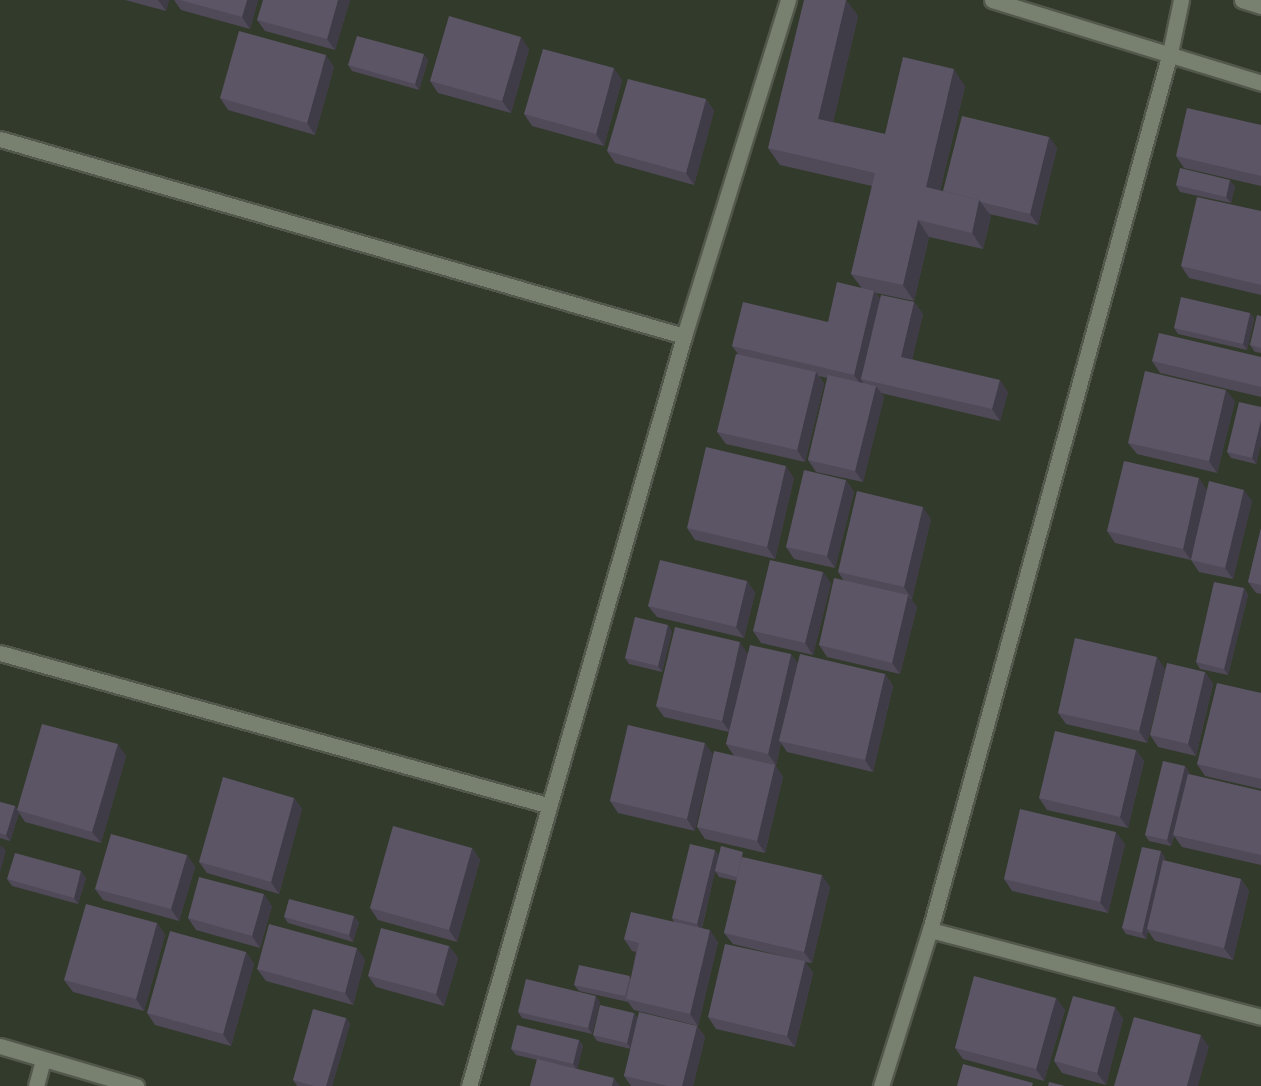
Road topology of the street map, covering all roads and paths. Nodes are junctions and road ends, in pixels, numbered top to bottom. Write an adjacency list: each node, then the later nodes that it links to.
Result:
1 (788, 0): 9 (street)
2 (992, 0): 6 (street)
3 (1181, 0): 6 (street)
4 (1242, 0): 5 (street)
5 (1261, 6)
6 (1170, 53): 7 (street); 12 (street)
7 (1261, 83)
8 (0, 139): 9 (street)
9 (684, 336): 11 (street)
10 (0, 653): 11 (street)
11 (547, 805): 18 (street)
12 (930, 930): 13 (street); 19 (street)
13 (1261, 1017)
14 (0, 1046): 15 (street)
15 (43, 1060): 16 (street); 17 (street)
16 (36, 1086)
17 (136, 1086)
18 (469, 1086)
19 (881, 1086)

